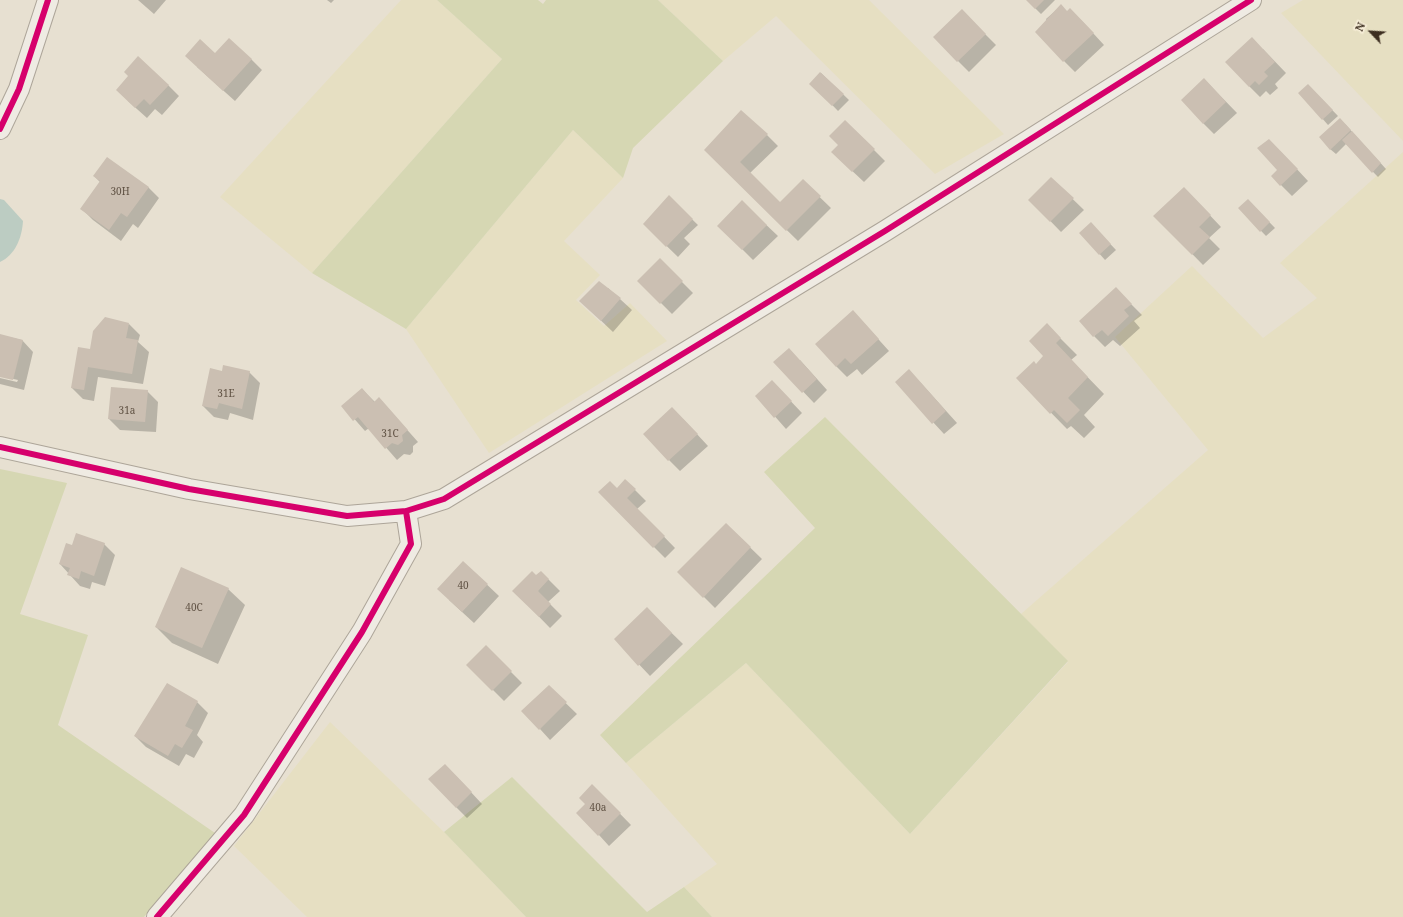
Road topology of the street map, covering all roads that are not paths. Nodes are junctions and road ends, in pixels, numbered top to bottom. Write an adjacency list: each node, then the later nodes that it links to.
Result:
1 (48, 0): 3 (street)
2 (1251, 0): 5 (street)
3 (0, 129)
4 (0, 447): 5 (street)
5 (406, 511): 6 (street)
6 (157, 917)

